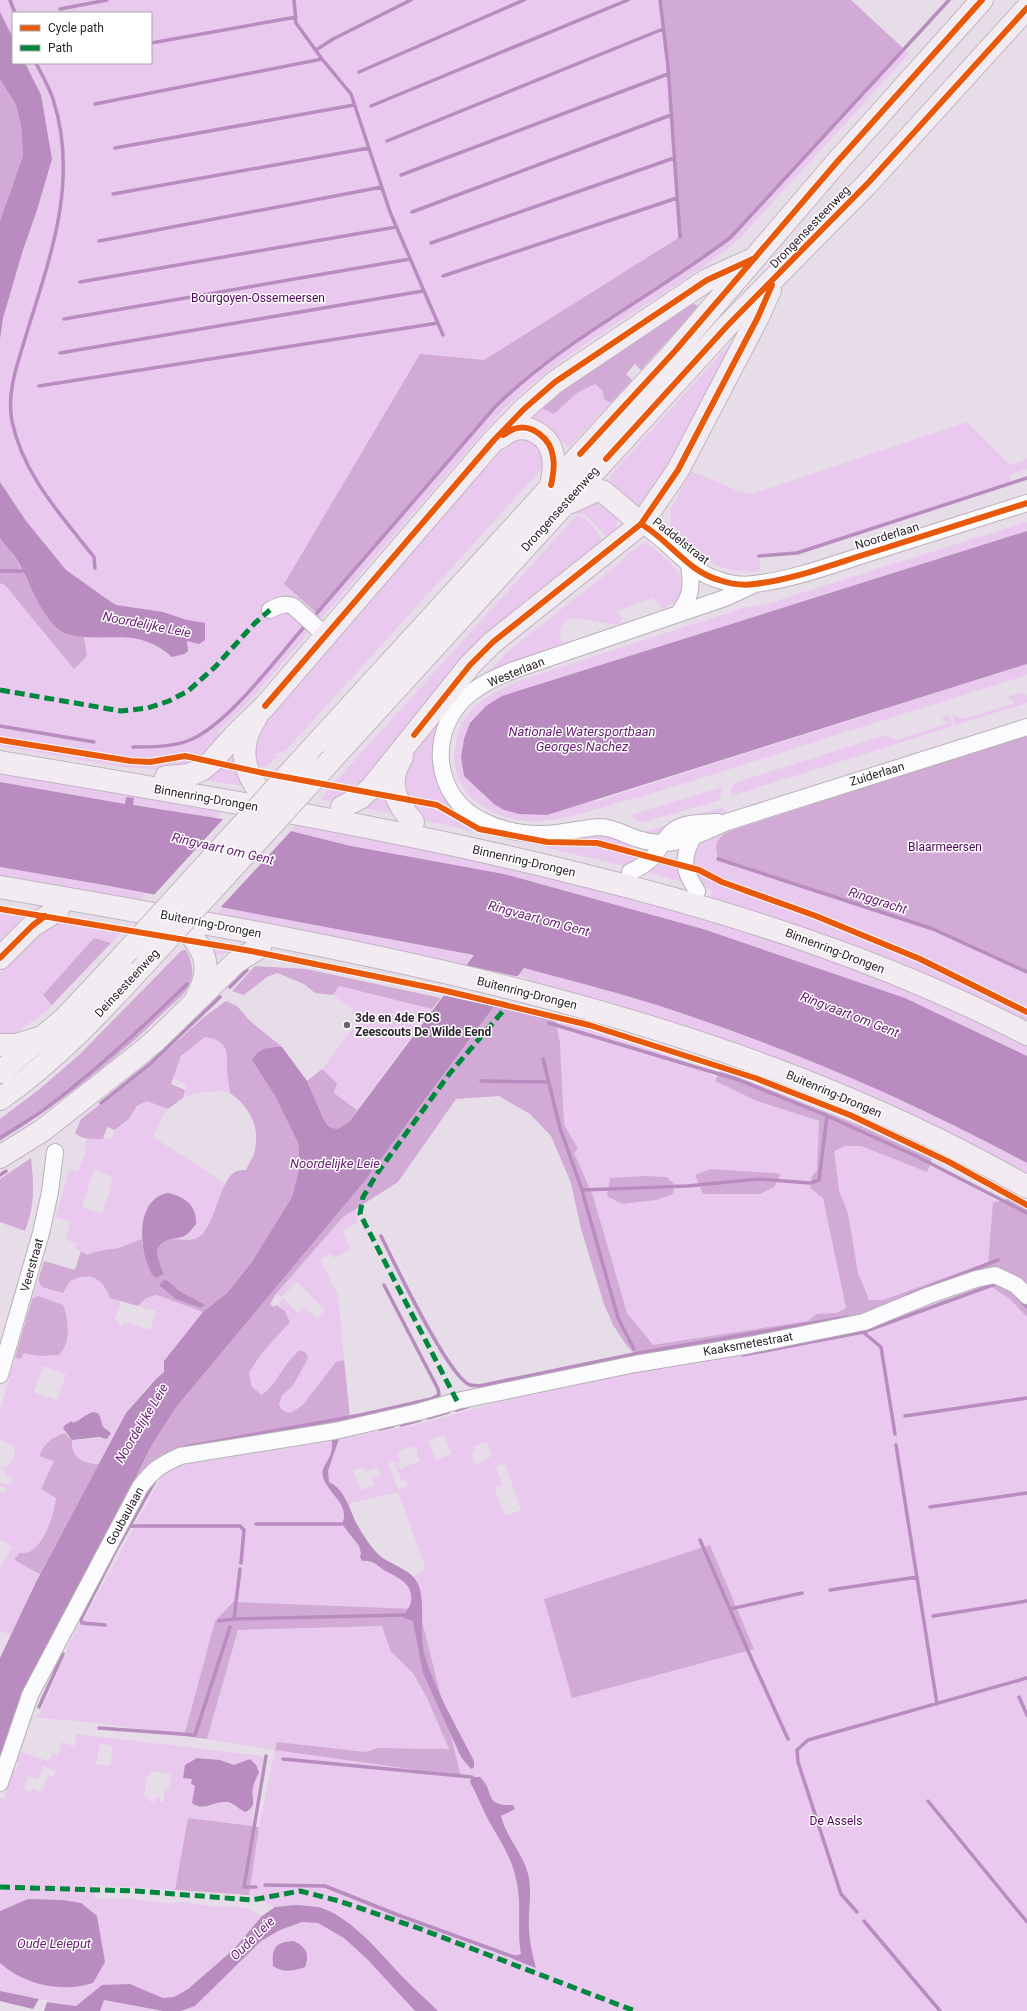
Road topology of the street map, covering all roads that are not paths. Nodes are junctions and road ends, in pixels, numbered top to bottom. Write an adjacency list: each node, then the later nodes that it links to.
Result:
1 (982, 0): 3 (highway, Drongensesteenweg)
2 (1027, 8): 4 (highway, Drongensesteenweg)
3 (755, 258): 5 (highway); 6 (highway, Drongensesteenweg)
4 (774, 280): 8 (highway, Drongensesteenweg); 9 (highway)
5 (494, 440): 6 (highway); 14 (highway)
6 (551, 485): 28 (highway, Drongensesteenweg, bridge)
7 (1027, 504): 11 (street, Noorderlaan)
8 (562, 507): 9 (highway); 29 (highway, Drongensesteenweg, bridge)
9 (641, 524): 10 (street, Paddelstraat); 17 (highway)
10 (689, 565): 11 (street, Paddelstraat); 13 (street, Paddelstraat)
11 (753, 584): 13 (street, Westerlaan)
12 (270, 610): 14 (street)
13 (676, 615): 25 (street, Westerlaan)
14 (321, 631): 15 (highway)
15 (265, 706): 20 (highway); 21 (highway)
16 (1027, 727): 24 (street, Zuiderlaan)
17 (414, 735): 22 (highway); 23 (highway)
18 (0, 756): 20 (highway)
19 (0, 762): 38 (highway, Binnenring-Drongen)
20 (166, 777): 21 (highway)
21 (261, 793): 22 (highway)
22 (342, 807): 23 (highway)
23 (413, 822): 30 (highway)
24 (727, 822): 26 (street, Zuiderlaan); 27 (street, Zuiderlaan)
25 (601, 827): 27 (street, Zuiderlaan)
26 (692, 839): 27 (street, Zuiderlaan); 32 (street)
27 (661, 844): 30 (street, Zuiderlaan)
28 (219, 850): 44 (highway, Deinsesteenweg, bridge)
29 (243, 856): 47 (highway, Deinsesteenweg, bridge)
30 (630, 872): 32 (highway)
31 (0, 887): 41 (highway, Buitenring-Drongen)
32 (697, 891): 38 (highway)
33 (0, 900): 34 (highway)
34 (58, 910): 35 (highway); 37 (highway)
35 (188, 931): 36 (highway); 40 (highway)
36 (260, 946): 39 (highway); 41 (highway)
37 (0, 958)
38 (857, 959): 43 (highway, Binnenring-Drongen)
39 (236, 962): 40 (highway); 42 (highway)
40 (207, 968): 42 (highway)
41 (445, 973): 50 (highway, Buitenring-Drongen)
42 (196, 1000): 49 (highway)
43 (1027, 1034)
44 (44, 1037): 45 (highway); 46 (highway, Deinsesteenweg)
45 (0, 1045)
46 (0, 1072)
47 (0, 1099)
48 (54, 1152): 52 (street, Veerstraat)
49 (0, 1157)
50 (1027, 1187)
51 (1027, 1296): 53 (street, Kaaksmetestraat)
52 (0, 1375)
53 (457, 1401): 54 (street, Goubaulaan)
54 (0, 1783)

